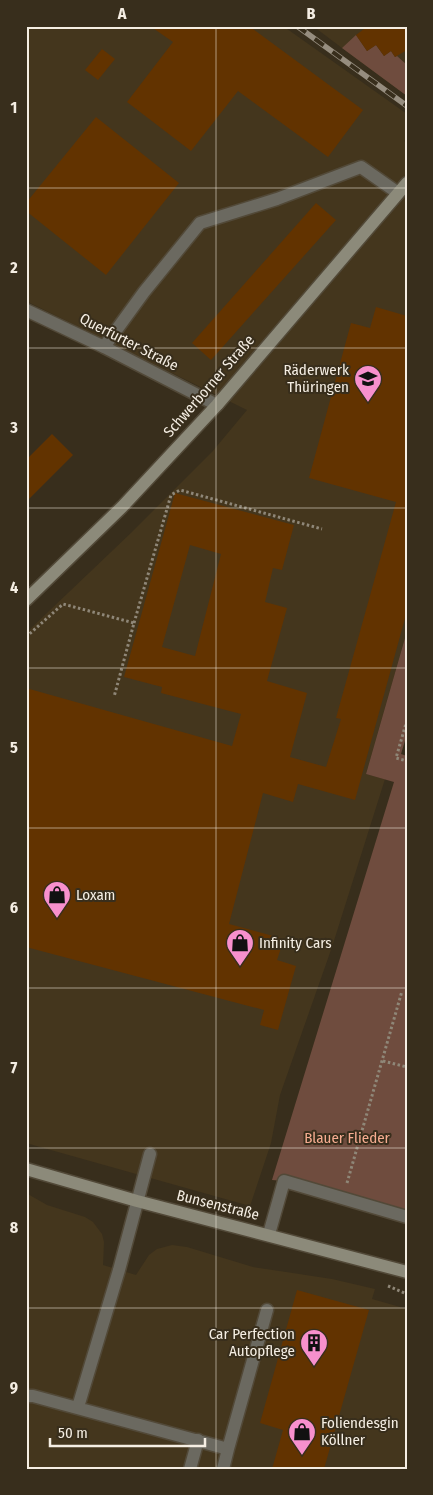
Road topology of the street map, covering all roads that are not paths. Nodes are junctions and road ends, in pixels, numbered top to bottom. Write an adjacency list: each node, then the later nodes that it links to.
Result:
1 (407, 183): 2 (street, Schwerborner Straße)
2 (398, 193): 4 (street); 5 (street, Schwerborner Straße)
3 (26, 310): 4 (street, Querfurter Straße)
4 (104, 347): 5 (street, Querfurter Straße)
5 (217, 405): 6 (street, Schwerborner Straße)
6 (26, 600)
7 (150, 1154): 9 (street)
8 (26, 1169): 9 (street, Bunsenstraße)
9 (137, 1200): 11 (street, Bunsenstraße); 15 (street)
10 (407, 1217): 11 (street)
11 (269, 1234): 12 (street, Bunsenstraße)
12 (405, 1273)
13 (267, 1310): 17 (street)
14 (26, 1396): 15 (street)
15 (78, 1407): 16 (street)
16 (198, 1440): 17 (street); 18 (street)
17 (228, 1449): 19 (street)
18 (190, 1469)
19 (222, 1469)

